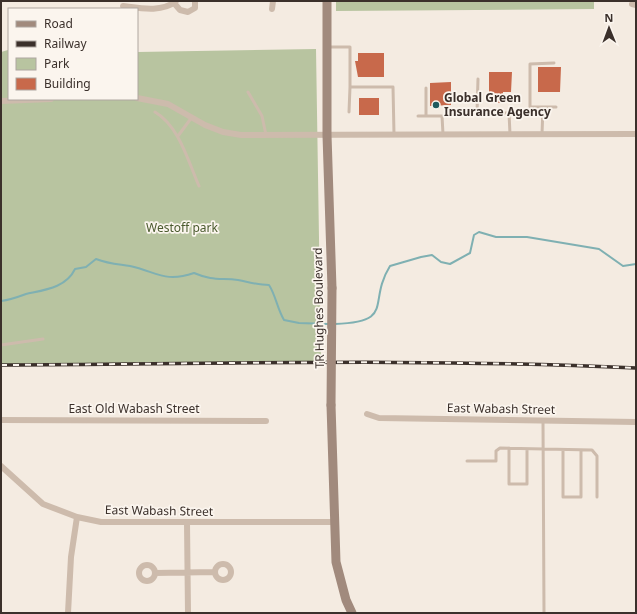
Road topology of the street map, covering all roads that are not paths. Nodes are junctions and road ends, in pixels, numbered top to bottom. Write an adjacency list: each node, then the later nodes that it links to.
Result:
1 (195, 1): 4 (street)
2 (273, 1): 6 (street)
3 (327, 1): 7 (main road, TR Hughes Boulevard)
4 (175, 2): 5 (street)
5 (122, 6)
6 (272, 9)
7 (327, 47): 10 (lane); 26 (main road, TR Hughes Boulevard)
8 (554, 63): 14 (lane)
9 (478, 79): 23 (lane)
10 (350, 87): 17 (lane); 21 (lane)
11 (426, 88): 19 (lane)
12 (248, 92): 28 (lane)
13 (138, 98): 20 (street)
14 (543, 107): 15 (lane); 24 (lane)
15 (556, 107)
16 (155, 112): 27 (lane)
17 (349, 112)
18 (418, 116): 19 (lane)
19 (426, 116): 22 (lane)
20 (192, 117): 27 (lane); 28 (street)
21 (394, 134): 22 (street); 26 (street)
22 (443, 134): 23 (street)
23 (510, 134): 24 (street)
24 (542, 134): 25 (street)
25 (636, 134)
26 (327, 135): 28 (street); 46 (main road, TR Hughes Boulevard, bridge)
27 (178, 136): 29 (lane)
28 (266, 136)
29 (199, 186)
30 (43, 338): 31 (lane)
31 (1, 344)
32 (367, 414): 35 (street, East Wabash Street)
33 (1, 420): 34 (street, East Old Wabash Street)
34 (266, 421)
35 (542, 421): 36 (street, East Wabash Street); 39 (lane)
36 (636, 422)
37 (509, 448): 38 (lane); 38 (lane); 42 (lane)
38 (527, 448): 39 (lane)
39 (543, 449): 40 (lane); 54 (lane)
40 (563, 450): 41 (lane); 41 (lane)
41 (581, 450): 44 (lane)
42 (467, 461)
43 (1, 466): 45 (street, East Wabash Street)
44 (597, 497)
45 (77, 517): 47 (street, East Wabash Street); 51 (street)
46 (334, 522): 47 (street, East Wabash Street); 53 (main road, TR Hughes Boulevard)
47 (187, 523): 50 (street)
48 (215, 572): 50 (street)
49 (155, 573): 50 (street)
50 (188, 573): 52 (street)
51 (68, 613)
52 (188, 613)
53 (352, 613)
54 (544, 613)

